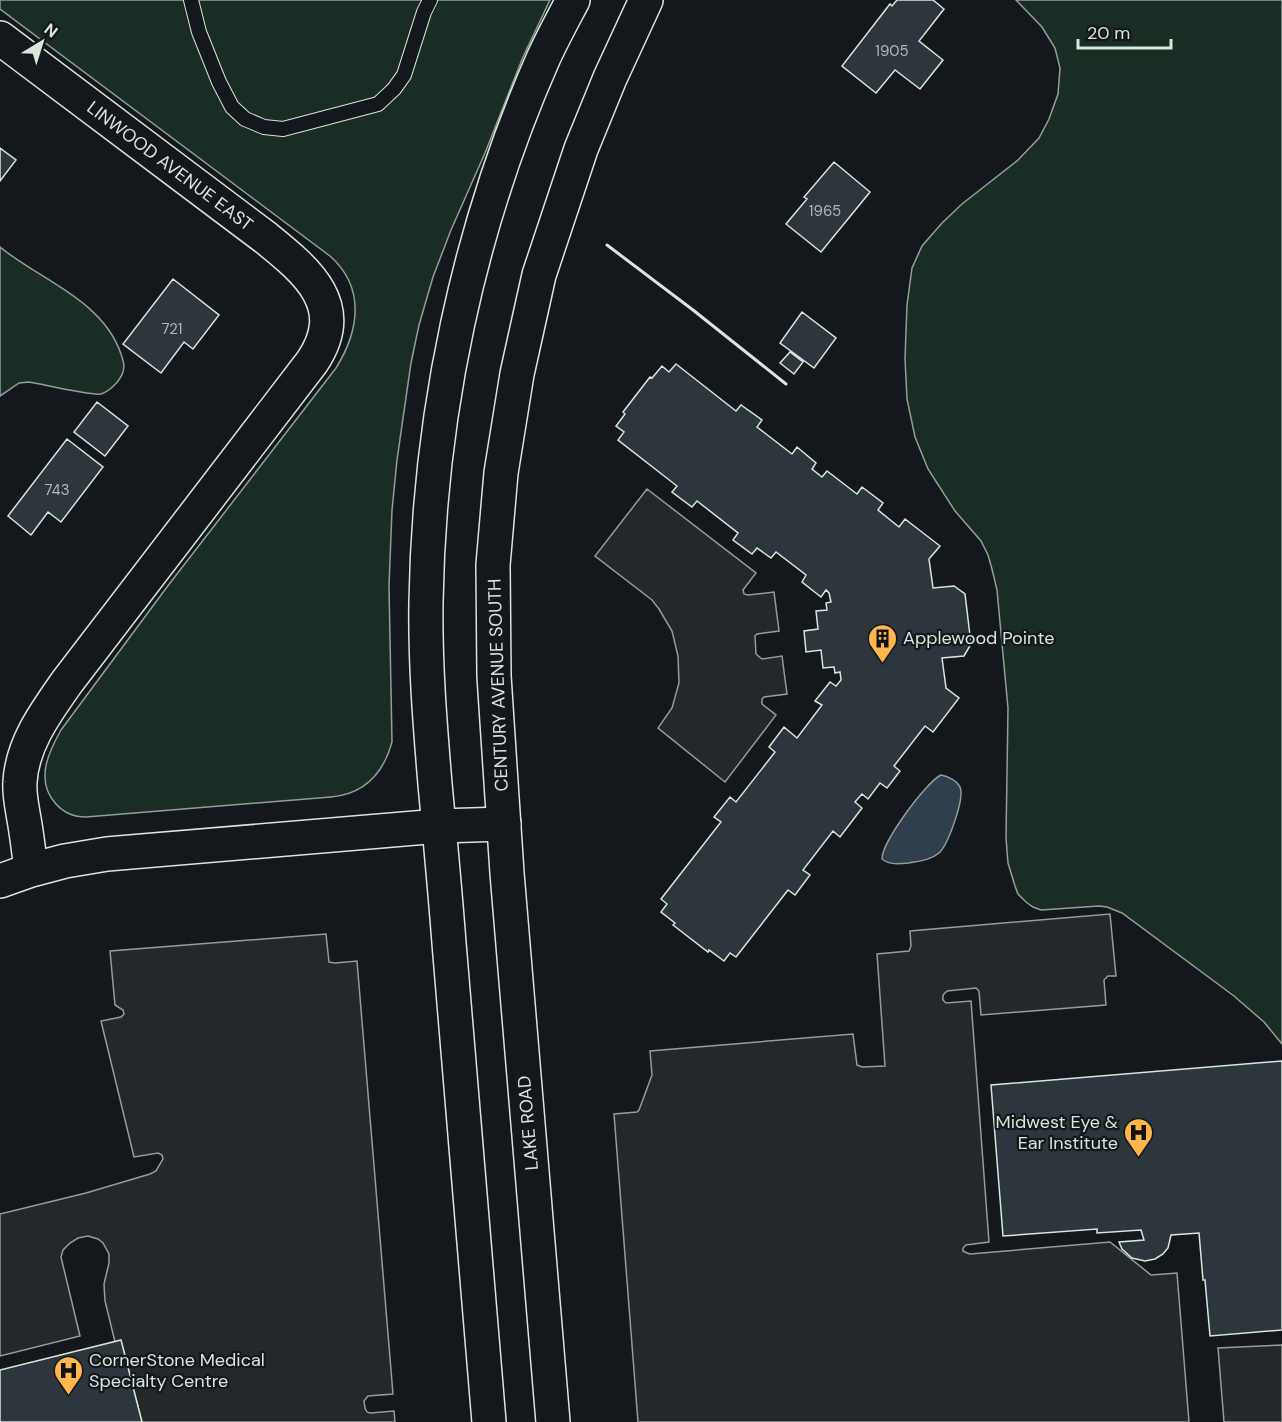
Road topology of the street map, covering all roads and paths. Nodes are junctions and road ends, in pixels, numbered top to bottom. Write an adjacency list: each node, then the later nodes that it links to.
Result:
1 (191, 0): 2 (lane)
2 (430, 0)
3 (573, 0): 7 (main road)
4 (646, 0): 6 (main road, CENTURY AVENUE SOUTH)
5 (0, 38): 8 (main road, LINWOOD AVENUE EAST)
6 (504, 824): 7 (main road); 11 (main road, LAKE ROAD)
7 (439, 826): 8 (main road); 10 (main road)
8 (31, 870): 9 (main road)
9 (0, 881)
10 (489, 1422)
11 (553, 1422)

